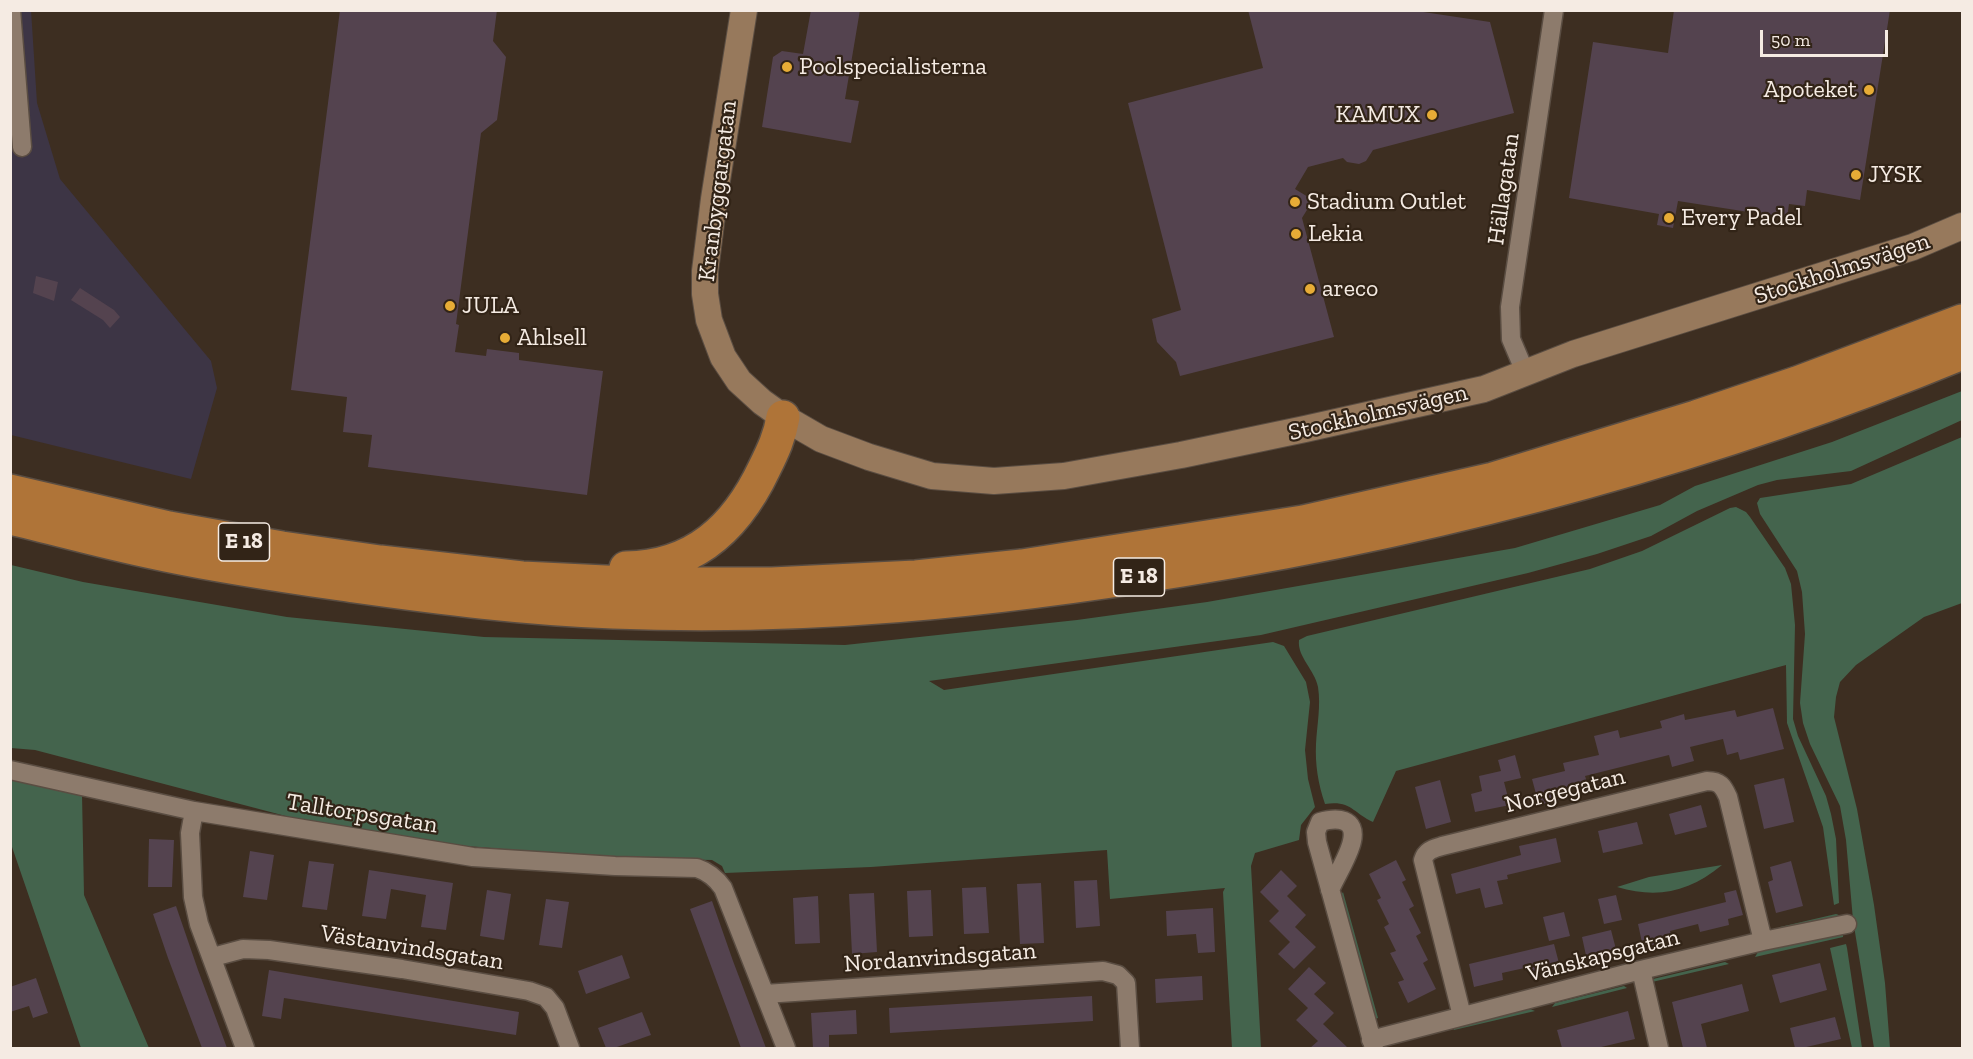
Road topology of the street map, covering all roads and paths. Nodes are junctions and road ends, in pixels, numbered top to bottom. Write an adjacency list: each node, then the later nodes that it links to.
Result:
1 (11, 10): 4 (street)
2 (744, 10): 9 (street, Kranbyggargatan)
3 (1554, 10): 8 (street, Hällagatan)
4 (22, 147)
5 (1962, 226): 8 (street, Stockholmsvägen)
6 (1962, 321): 12 (highway, E 18)
7 (1962, 353): 11 (highway, E 18)
8 (1525, 372): 9 (street, Stockholmsvägen)
9 (783, 417): 12 (highway, E 18)
10 (10, 491): 12 (highway, E 18)
11 (10, 518)
12 (428, 568)
13 (10, 770): 14 (street, Talltorpsgatan)
14 (194, 811): 18 (street); 20 (street, Talltorpsgatan)
15 (1330, 890): 22 (street)
16 (1847, 924): 17 (street, Vänskapsgatan)
17 (1764, 941): 19 (street, Vänskapsgatan); 21 (street, Norgegatan)
18 (213, 957): 23 (street); 24 (street, Västanvindsgatan)
19 (1641, 970): 21 (street, Vänskapsgatan); 27 (street)
20 (765, 994): 25 (street); 26 (street, Nordanvindsgatan)
21 (1462, 1016): 22 (street, Vänskapsgatan)
22 (1373, 1044)
23 (245, 1048)
24 (570, 1048)
25 (786, 1048)
26 (1130, 1048)
27 (1659, 1048)

